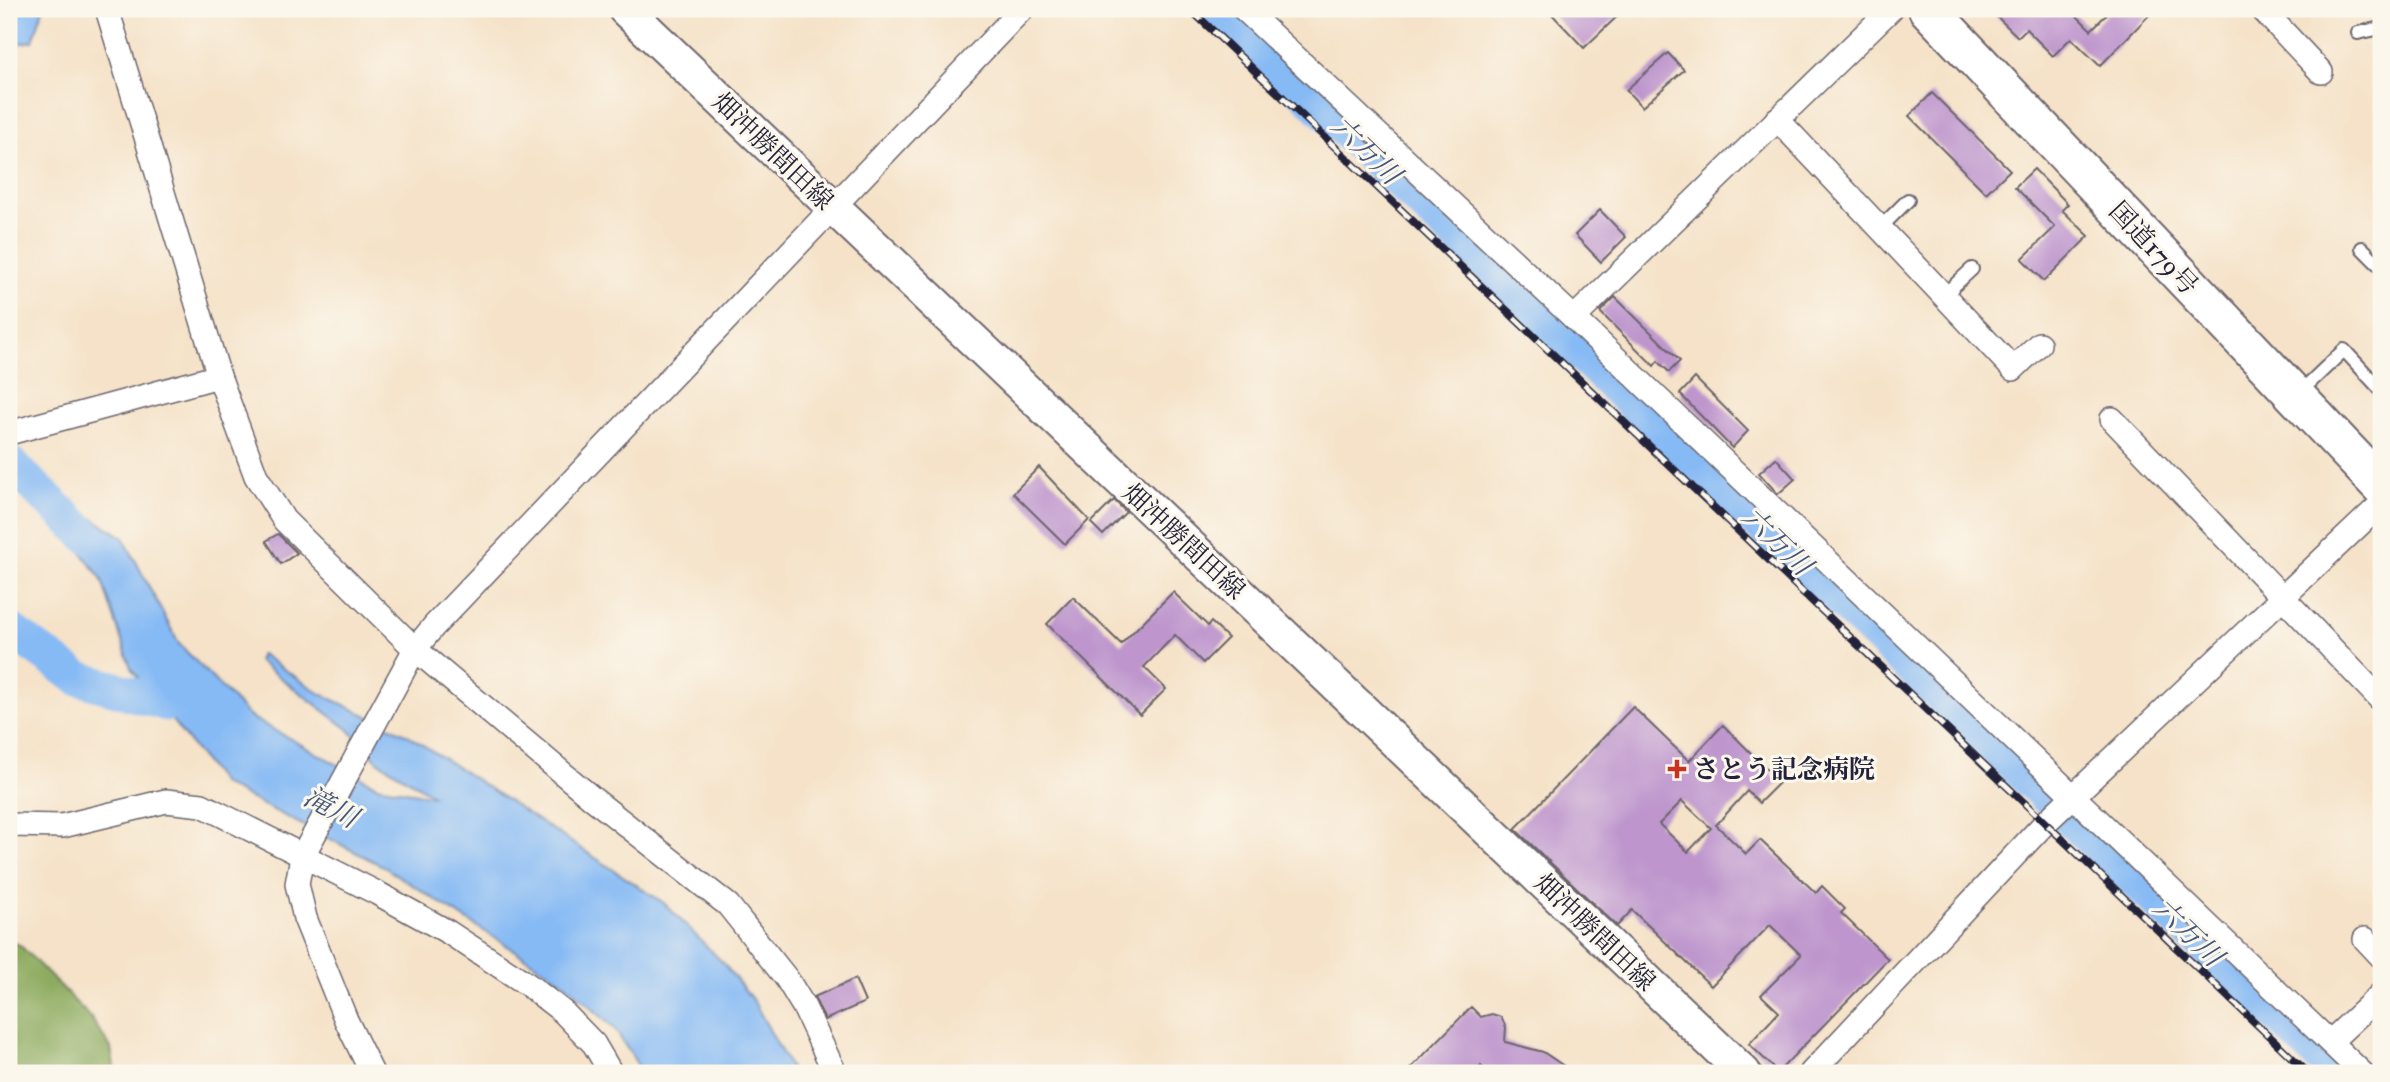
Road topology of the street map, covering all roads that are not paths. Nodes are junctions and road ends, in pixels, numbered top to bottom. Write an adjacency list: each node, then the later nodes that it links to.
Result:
1 (107, 9): 21 (street)
2 (625, 9): 13 (main road, 畑沖勝間田線)
3 (1022, 9): 13 (street)
4 (1244, 9): 19 (street)
5 (1891, 9): 11 (street)
6 (1928, 9): 23 (highway, 国道179号)
7 (2262, 9): 10 (street)
8 (2381, 28): 9 (lane)
9 (2358, 33)
10 (2322, 72)
11 (1777, 119): 14 (street); 19 (street)
12 (1908, 200): 14 (lane)
13 (832, 208): 29 (street); 41 (main road, 畑沖勝間田線)
14 (1880, 228): 18 (street)
15 (2362, 248): 16 (lane)
16 (2381, 267)
17 (1972, 269): 18 (lane)
18 (1944, 295): 20 (street)
19 (1574, 318): 31 (street)
20 (2039, 344)
21 (219, 376): 25 (street); 29 (street)
22 (2381, 390): 23 (lane)
23 (2295, 397): 26 (highway, 国道179号)
24 (2112, 419): 28 (street)
25 (9, 433)
26 (2381, 486)
27 (2381, 504): 28 (street)
28 (2282, 598): 30 (street); 31 (street)
29 (415, 649): 33 (street); 40 (street)
30 (2381, 700)
31 (2073, 797): 37 (street); 42 (street)
32 (9, 825): 33 (street)
33 (302, 857): 38 (street); 39 (street)
34 (2365, 939): 35 (street)
35 (2381, 956)
36 (2381, 993): 37 (street)
37 (2330, 1042): 43 (street)
38 (372, 1073)
39 (611, 1073)
40 (835, 1073)
41 (1744, 1073)
42 (1811, 1073)
43 (2362, 1073)

